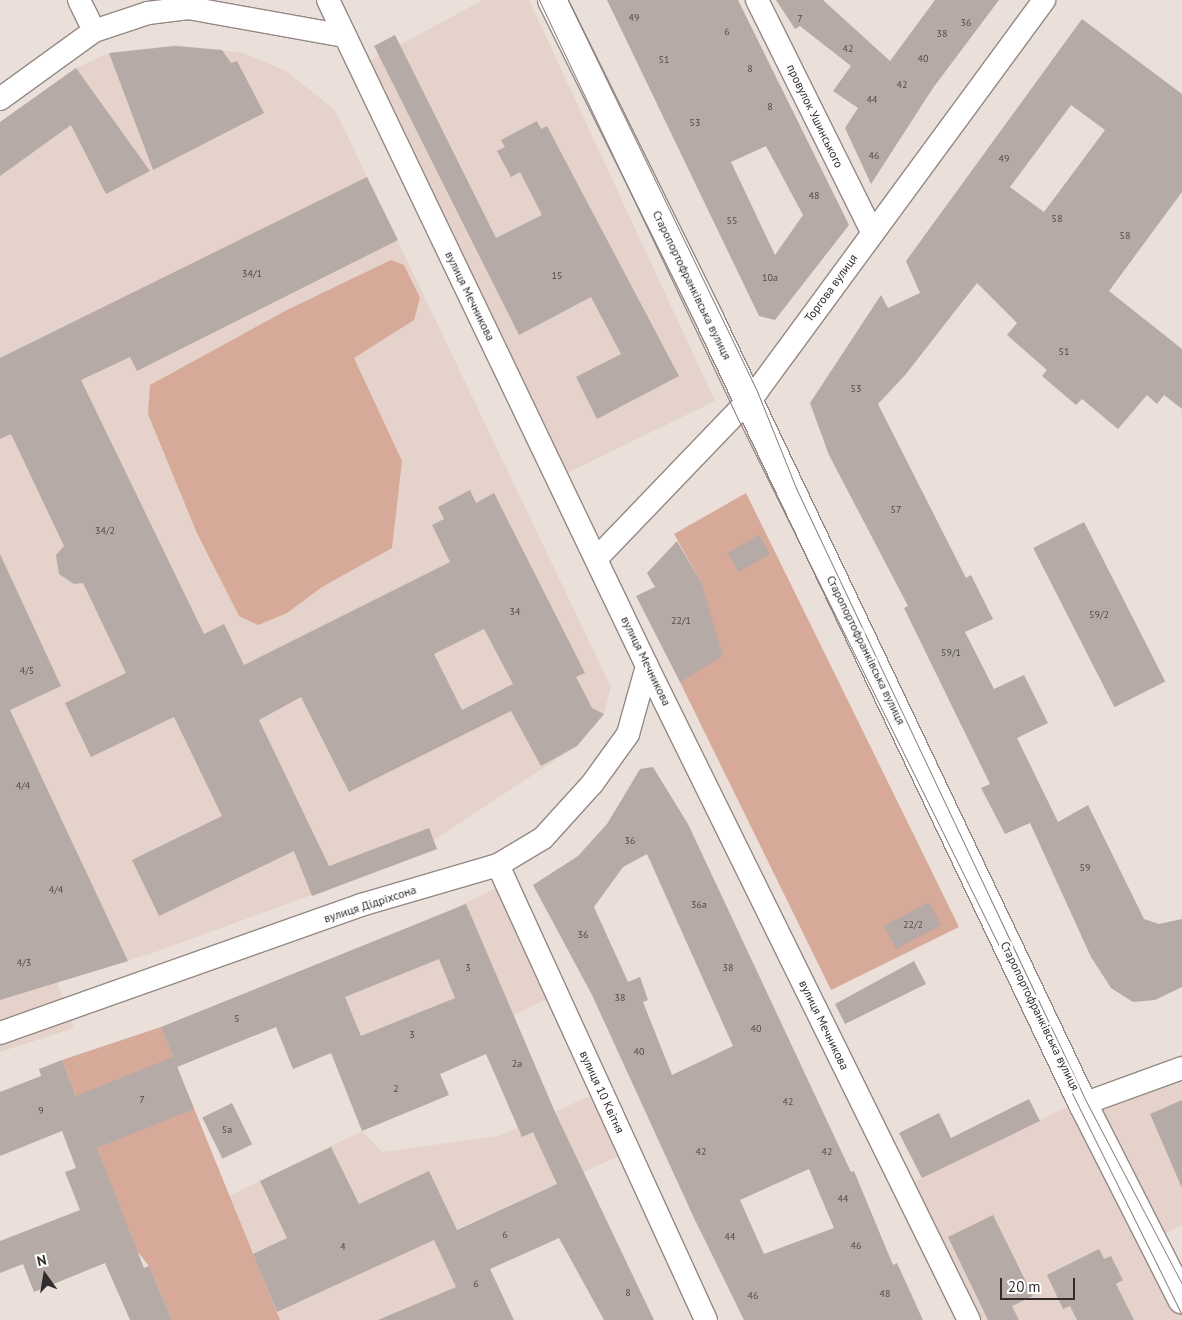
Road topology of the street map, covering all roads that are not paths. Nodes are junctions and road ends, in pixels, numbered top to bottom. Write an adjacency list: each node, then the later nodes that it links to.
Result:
1 (79, 0): 6 (street)
2 (328, 0): 7 (street, вулиця Мечникова)
3 (552, 0): 10 (main road, Старопортофранківська вулиця)
4 (758, 0): 9 (street, провулок Ушинського)
5 (1044, 0): 9 (street, Торгова вулиця)
6 (94, 31): 7 (street); 8 (street)
7 (344, 36): 11 (street, вулиця Мечникова)
8 (0, 99)
9 (872, 232): 10 (street, Торгова вулиця)
10 (747, 402): 11 (street, Торгова вулиця); 16 (main road, Старопортофранківська вулиця)
11 (597, 558): 12 (street, вулиця Мечникова)
12 (647, 666): 13 (street, вулиця Дідріхсона); 19 (street, вулиця Мечникова)
13 (498, 864): 14 (street, вулиця Дідріхсона); 18 (street, вулиця 10 Квітня)
14 (0, 1033)
15 (1182, 1068): 16 (street)
16 (1083, 1104): 17 (main road, Старопортофранківська вулиця)
17 (1182, 1299)
18 (706, 1320)
19 (969, 1320)

